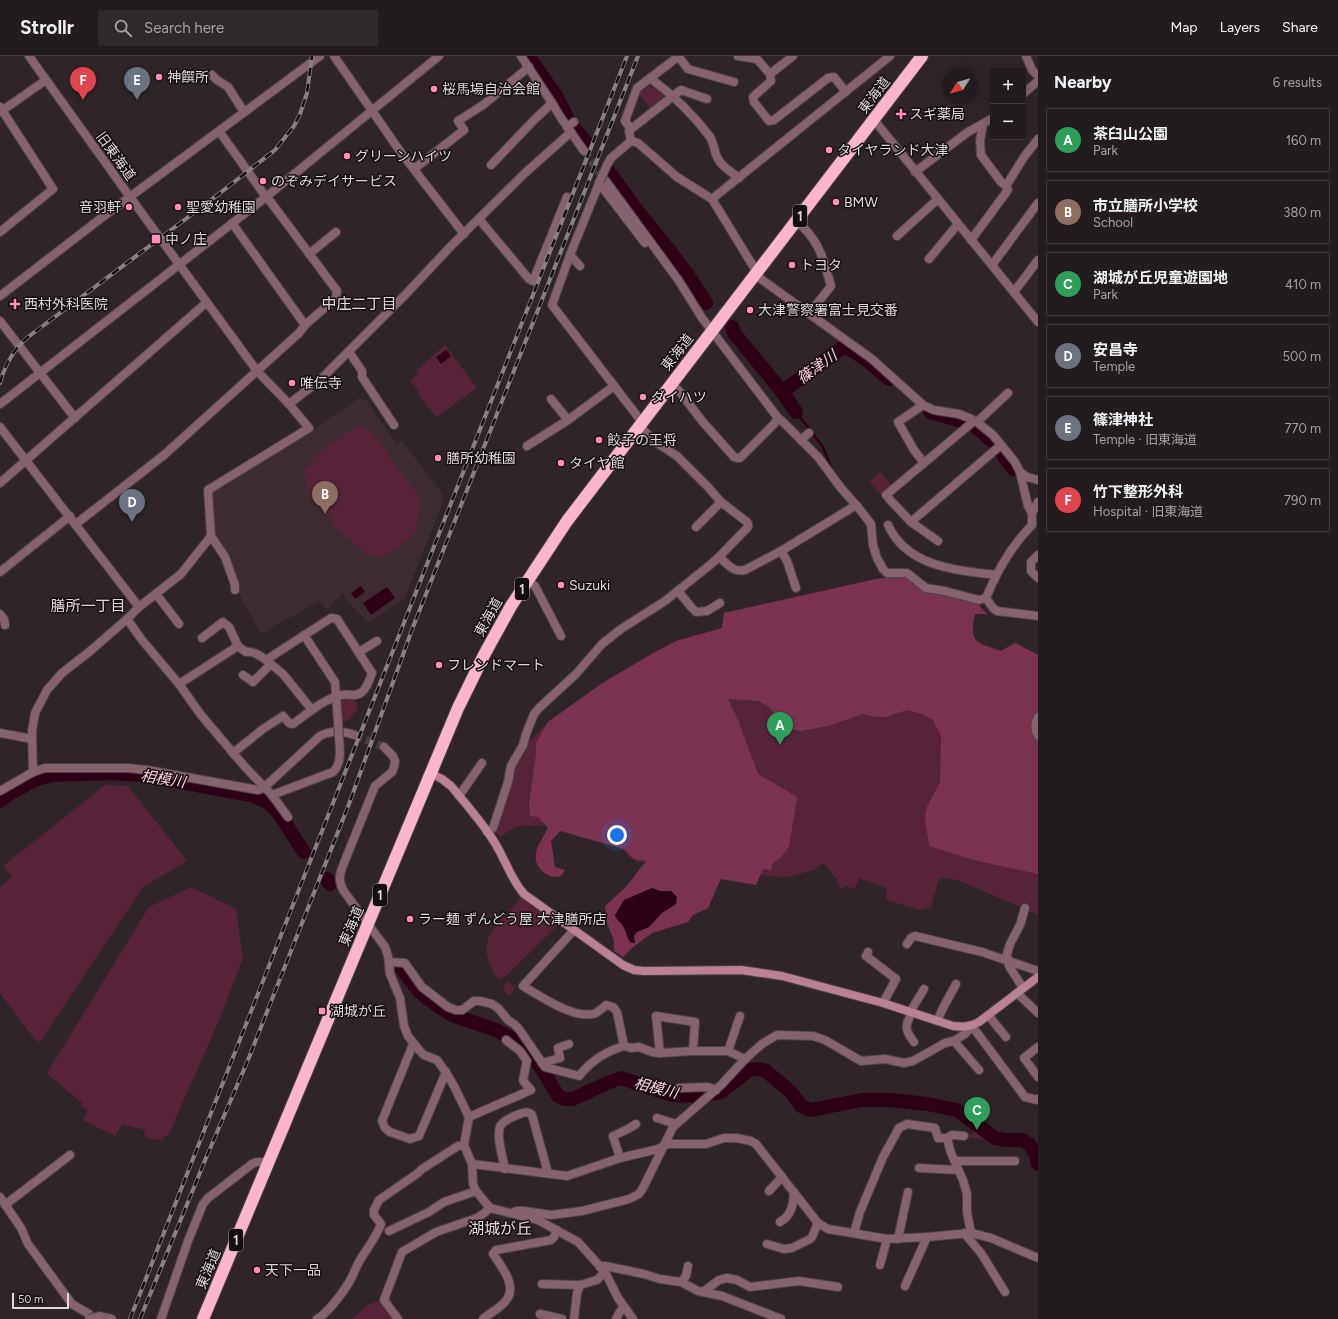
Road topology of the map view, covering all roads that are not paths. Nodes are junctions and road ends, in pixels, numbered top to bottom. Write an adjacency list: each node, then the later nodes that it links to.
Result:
1 (29, 56): 17 (street, 旧東海道)
2 (334, 56): 26 (street)
3 (439, 56): 26 (street)
4 (522, 56): 12 (street)
5 (679, 56): 16 (street); 18 (street)
6 (738, 56): 13 (street)
7 (793, 56): 13 (street)
8 (922, 56): 28 (highway, 東海道 / 1)
9 (1026, 56): 15 (street)
10 (318, 57): 27 (street)
11 (884, 58): 20 (street)
12 (529, 67): 24 (street); 38 (street)
13 (770, 74): 20 (street)
14 (212, 75): 27 (street)
15 (1038, 76)
16 (650, 78): 22 (street); 32 (street)
17 (46, 80): 25 (street); 43 (street, 旧東海道)
18 (734, 82)
19 (1038, 82): 21 (street)
20 (846, 92): 40 (street)
21 (1026, 92)
22 (673, 96): 23 (street); 32 (street); 40 (street)
23 (707, 99)
24 (552, 103): 31 (street); 37 (street)
25 (1, 110): 53 (street)
26 (372, 111): 38 (street); 44 (street)
27 (244, 112): 33 (street)
28 (874, 120): 39 (street); 50 (highway, 東海道 / 1)
29 (990, 120): 30 (street)
30 (983, 124): 39 (street); 42 (street)
31 (570, 127): 36 (street); 49 (street)
32 (631, 129): 35 (street)
33 (219, 131): 43 (street); 44 (street)
34 (1038, 139): 42 (street)
35 (631, 141): 41 (street, bridge); 46 (street)
36 (584, 151)
37 (491, 165)
38 (414, 168): 55 (street)
39 (915, 172): 47 (street)
40 (739, 178): 46 (street)
41 (602, 181): 59 (street); 73 (street)
42 (1006, 186): 57 (street)
43 (130, 197): 62 (street); 67 (street, 旧東海道)
44 (266, 197): 51 (street); 58 (street)
45 (567, 197): 49 (street)
46 (712, 199): 65 (street)
47 (938, 199): 52 (street); 56 (street)
48 (1038, 203): 63 (street)
49 (479, 219): 55 (street)
50 (796, 221): 65 (highway, 東海道 / 1); 69 (street)
51 (232, 223): 62 (street); 72 (street)
52 (958, 224): 57 (street); 60 (street)
53 (0, 232)
54 (336, 232): 58 (street)
55 (464, 234): 74 (street)
56 (896, 236)
57 (971, 240): 63 (street)
58 (309, 254): 72 (street)
59 (570, 255): 64 (street); 78 (street)
60 (929, 259)
61 (1038, 260): 66 (street)
62 (179, 265): 68 (street); 76 (street)
63 (992, 265): 66 (street)
64 (580, 266)
65 (756, 274): 69 (street); 73 (highway, 東海道 / 1)
66 (1014, 292): 71 (street)
67 (0, 296)
68 (206, 303): 75 (street); 84 (street)
69 (809, 314): 83 (street)
70 (0, 321): 76 (street)
71 (1038, 322)
72 (305, 325): 75 (street)
73 (712, 331): 77 (highway, 東海道 / 1); 85 (street)
74 (349, 352): 82 (street); 89 (street)
75 (256, 371): 82 (street); 106 (street)
76 (40, 374): 81 (street); 84 (street)
77 (672, 384): 85 (street); 88 (highway, 東海道 / 1)
78 (614, 386): 86 (street); 88 (street)
79 (1008, 393): 87 (street)
80 (551, 399): 86 (street)
81 (0, 404)
82 (289, 404): 111 (street)
83 (923, 405): 87 (street); 96 (street)
84 (75, 418): 95 (street)
85 (778, 418): 92 (street)
86 (568, 420): 94 (street)
87 (976, 422): 93 (street); 96 (street)
88 (641, 424): 100 (street); 119 (highway, 東海道 / 1)
89 (394, 425)
90 (0, 427): 95 (street)
91 (809, 433): 92 (street)
92 (801, 440): 102 (street)
93 (1001, 445): 97 (street); 105 (street)
94 (527, 446)
95 (26, 460): 99 (street); 104 (street)
96 (924, 463): 105 (street)
97 (1020, 472): 98 (street); 103 (street)
98 (1038, 480)
99 (0, 483)
100 (721, 502): 109 (street); 115 (street)
101 (1038, 502): 103 (street)
102 (857, 506): 113 (street); 124 (street)
103 (1032, 513): 108 (street)
104 (70, 516): 106 (street); 116 (street)
105 (911, 522): 112 (street)
106 (76, 524): 126 (street)
107 (888, 525): 117 (street)
108 (1032, 525): 110 (street); 117 (street)
109 (696, 527)
110 (1038, 532)
111 (211, 536): 121 (street); 123 (street)
112 (938, 541)
113 (781, 551): 115 (street); 120 (street)
114 (1038, 555): 118 (street)
115 (719, 558): 122 (street)
116 (0, 572)
117 (996, 575): 124 (street)
118 (1038, 578)
119 (527, 580): 133 (street); 152 (highway, 東海道 / 1)
120 (796, 588)
121 (235, 590)
122 (678, 591): 125 (street); 158 (street)
123 (156, 594): 126 (street); 130 (street)
124 (986, 598): 128 (street)
125 (720, 603)
126 (139, 607): 129 (street)
127 (0, 614): 131 (street)
128 (1038, 616)
129 (127, 620): 140 (street); 147 (street)
130 (179, 624)
131 (5, 625)
132 (304, 635): 137 (street); 138 (street); 141 (street)
133 (561, 636)
134 (202, 638): 136 (street)
135 (376, 641): 137 (street)
136 (238, 646): 138 (street); 140 (street)
137 (359, 652): 141 (street)
138 (269, 662): 139 (street); 142 (street)
139 (243, 675)
140 (179, 684): 149 (street)
141 (336, 697): 142 (street); 155 (street, bridge)
142 (312, 710): 149 (street)
143 (1038, 717): 146 (street)
144 (0, 733): 147 (street)
145 (355, 735): 154 (street)
146 (1038, 736)
147 (32, 739): 151 (street)
148 (384, 746): 160 (street)
149 (232, 752): 154 (street)
150 (482, 763): 156 (street)
151 (33, 772): 153 (street); 154 (street)
152 (430, 773): 156 (street); 160 (highway, 東海道 / 1)
153 (1, 788)
154 (264, 788): 155 (street)
155 (272, 795): 157 (street)
156 (459, 796): 158 (street)
157 (288, 817)
158 (487, 832): 161 (street)
159 (1025, 908): 164 (street)
160 (368, 924): 165 (street); 211 (highway, 東海道 / 1)
161 (574, 930): 171 (street); 184 (street)
162 (908, 944): 164 (street)
163 (868, 952): 171 (street)
164 (1008, 961): 166 (street); 170 (street)
165 (389, 962): 182 (street); 190 (street)
166 (1038, 971)
167 (1038, 977): 170 (street)
168 (956, 984): 176 (street)
169 (924, 989): 172 (street)
170 (1020, 990): 173 (street); 174 (street)
171 (883, 1003): 172 (street)
172 (911, 1012): 176 (street); 181 (street)
173 (1038, 1013)
174 (988, 1015): 177 (street); 178 (street)
175 (740, 1016): 187 (street)
176 (937, 1021): 177 (street)
177 (972, 1026): 180 (street); 196 (street)
178 (1006, 1037)
179 (506, 1040): 197 (street)
180 (954, 1041): 189 (street); 191 (street)
181 (914, 1042)
182 (413, 1044): 192 (street); 192 (street)
183 (569, 1044): 190 (street)
184 (624, 1046): 188 (street); 190 (street)
185 (1038, 1047): 193 (street)
186 (693, 1051): 187 (street); 188 (street); 188 (street)
187 (728, 1051): 189 (street)
188 (660, 1053)
189 (745, 1059): 195 (street)
190 (542, 1062)
191 (980, 1070)
192 (446, 1072): 197 (street)
193 (1038, 1077)
194 (679, 1088): 195 (street)
195 (715, 1091): 201 (street)
196 (1038, 1099)
197 (469, 1117): 205 (street)
198 (657, 1118): 201 (street)
199 (939, 1120): 202 (street)
200 (636, 1124): 208 (street)
201 (676, 1124): 206 (street)
202 (935, 1128): 204 (street); 230 (street)
203 (964, 1136): 204 (street)
204 (947, 1138): 209 (street)
205 (464, 1145): 212 (street); 253 (street)
206 (662, 1147): 208 (street); 217 (street); 225 (street)
207 (70, 1155): 223 (street)
208 (620, 1158): 216 (street)
209 (955, 1161): 210 (street); 215 (street)
210 (1015, 1161)
211 (269, 1162): 251 (street); 252 (highway, 東海道 / 1)
212 (472, 1164): 214 (street); 218 (street)
213 (919, 1168): 215 (street)
214 (505, 1169): 216 (street); 216 (street)
215 (958, 1170): 231 (street)
216 (548, 1173)
217 (782, 1177): 219 (street); 220 (street)
218 (476, 1191): 224 (street); 229 (street)
219 (769, 1191)
220 (794, 1192): 226 (street); 227 (street)
221 (908, 1192): 234 (street)
222 (0, 1196): 223 (street)
223 (5, 1205): 249 (street)
224 (490, 1208): 225 (street); 254 (street)
225 (510, 1214): 228 (street)
226 (780, 1222)
227 (818, 1223): 230 (street); 235 (street)
228 (557, 1230): 239 (street); 255 (street)
229 (389, 1231)
230 (854, 1233): 233 (street)
231 (967, 1233): 232 (street); 236 (street); 246 (street)
232 (927, 1237): 234 (street); 243 (street)
233 (886, 1238): 234 (street); 237 (street)
234 (898, 1238)
235 (767, 1244)
236 (1038, 1258)
237 (880, 1265)
238 (688, 1266): 240 (street)
239 (603, 1269): 240 (street); 242 (street); 247 (street)
240 (681, 1282): 245 (street)
241 (542, 1284): 242 (street)
242 (580, 1285): 257 (street)
243 (905, 1286)
244 (838, 1287): 245 (street)
245 (703, 1292): 260 (street)
246 (1005, 1292)
247 (624, 1307): 258 (street); 259 (street)
248 (540, 1314): 256 (street)
249 (90, 1319): 250 (street, bridge)
250 (112, 1319)
251 (161, 1319)
252 (203, 1319)
253 (317, 1319)
254 (398, 1319)
255 (483, 1319)
256 (562, 1319)
257 (574, 1319)
258 (616, 1319)
259 (633, 1319)
260 (781, 1319)

